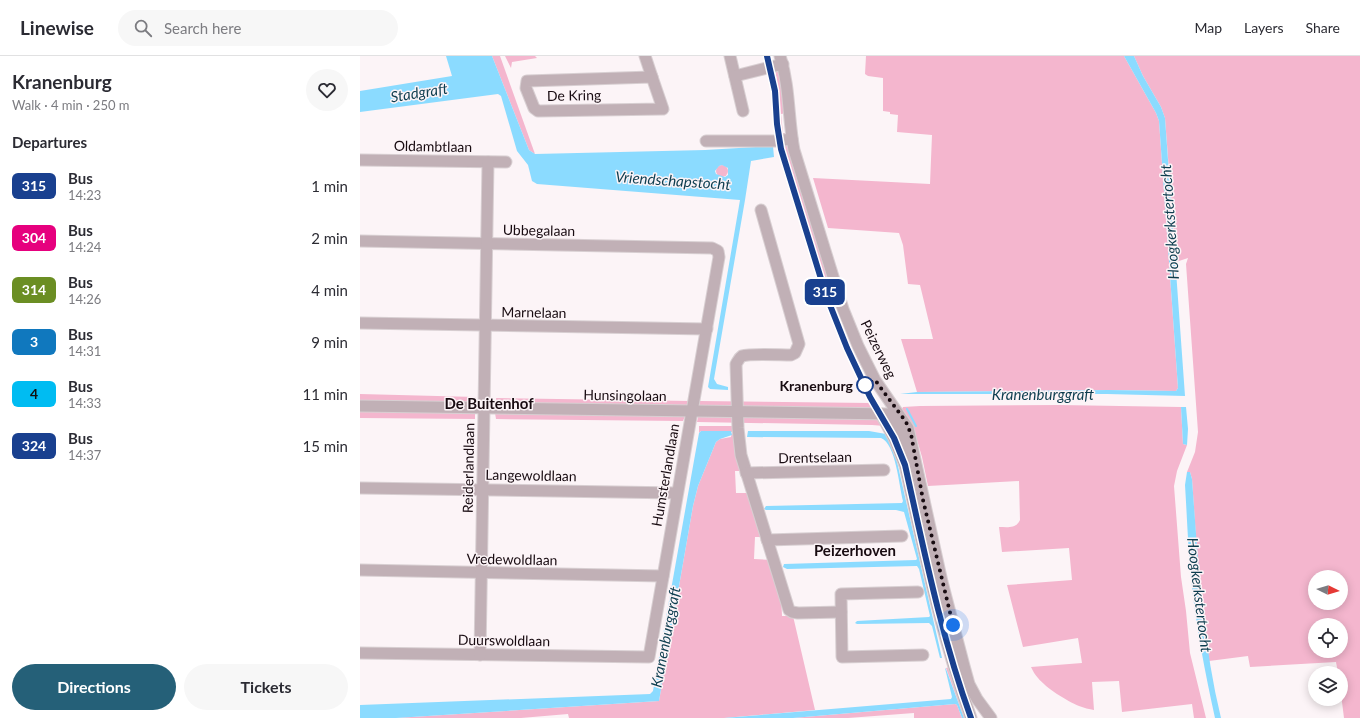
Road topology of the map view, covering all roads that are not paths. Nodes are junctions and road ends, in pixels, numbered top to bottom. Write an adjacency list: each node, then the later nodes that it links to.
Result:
1 (645, 56): 5 (street, De Kring)
2 (730, 56): 4 (street)
3 (782, 60): 4 (street, Peizerweg); 7 (street, Peizerweg)
4 (735, 76): 6 (street)
5 (652, 77): 5 (street, De Kring)
6 (743, 111)
7 (792, 139): 8 (street); 29 (street, Peizerweg)
8 (706, 142)
9 (360, 160): 10 (street, Oldambtlaan)
10 (488, 162): 11 (street, Oldambtlaan); 14 (street, Reiderlandlaan)
11 (506, 162)
12 (761, 210): 22 (street)
13 (360, 241): 14 (street, Ubbegalaan)
14 (487, 245): 15 (street, Ubbegalaan); 17 (street, Reiderlandlaan)
15 (718, 251): 18 (street, Humsterlandlaan)
16 (360, 323): 17 (street, Marnelaan)
17 (486, 326): 18 (street, Marnelaan); 20 (street, Reiderlandlaan)
18 (707, 329): 21 (street, Humsterlandlaan)
19 (360, 406): 20 (street, Hunsingolaan)
20 (484, 408): 21 (street, Hunsingolaan); 27 (street, Reiderlandlaan)
21 (692, 411): 22 (street, Hunsingolaan); 28 (street, Humsterlandlaan)
22 (738, 411): 23 (street, Hunsingolaan); 25 (street)
23 (885, 414): 29 (street, Peizerweg)
24 (884, 470): 25 (street, Drentselaan)
25 (746, 473): 31 (street)
26 (360, 488): 27 (street, Langewoldlaan)
27 (483, 489): 28 (street, Langewoldlaan); 33 (street, Reiderlandlaan)
28 (677, 493): 34 (street, Humsterlandlaan)
29 (918, 501): 41 (street, Peizerweg); 42 (street, Peizerweg)
30 (902, 536): 31 (street)
31 (767, 540): 36 (street)
32 (360, 570): 33 (street, Vredewoldlaan)
33 (482, 574): 34 (street, Vredewoldlaan); 38 (street, Reiderlandlaan)
34 (663, 576): 40 (street, Humsterlandlaan)
35 (918, 592): 36 (street)
36 (841, 612): 39 (street)
37 (360, 653): 38 (street, Duurswoldlaan)
38 (480, 655): 40 (street, Duurswoldlaan)
39 (923, 655)
40 (648, 657)
41 (971, 718)
42 (991, 718)

